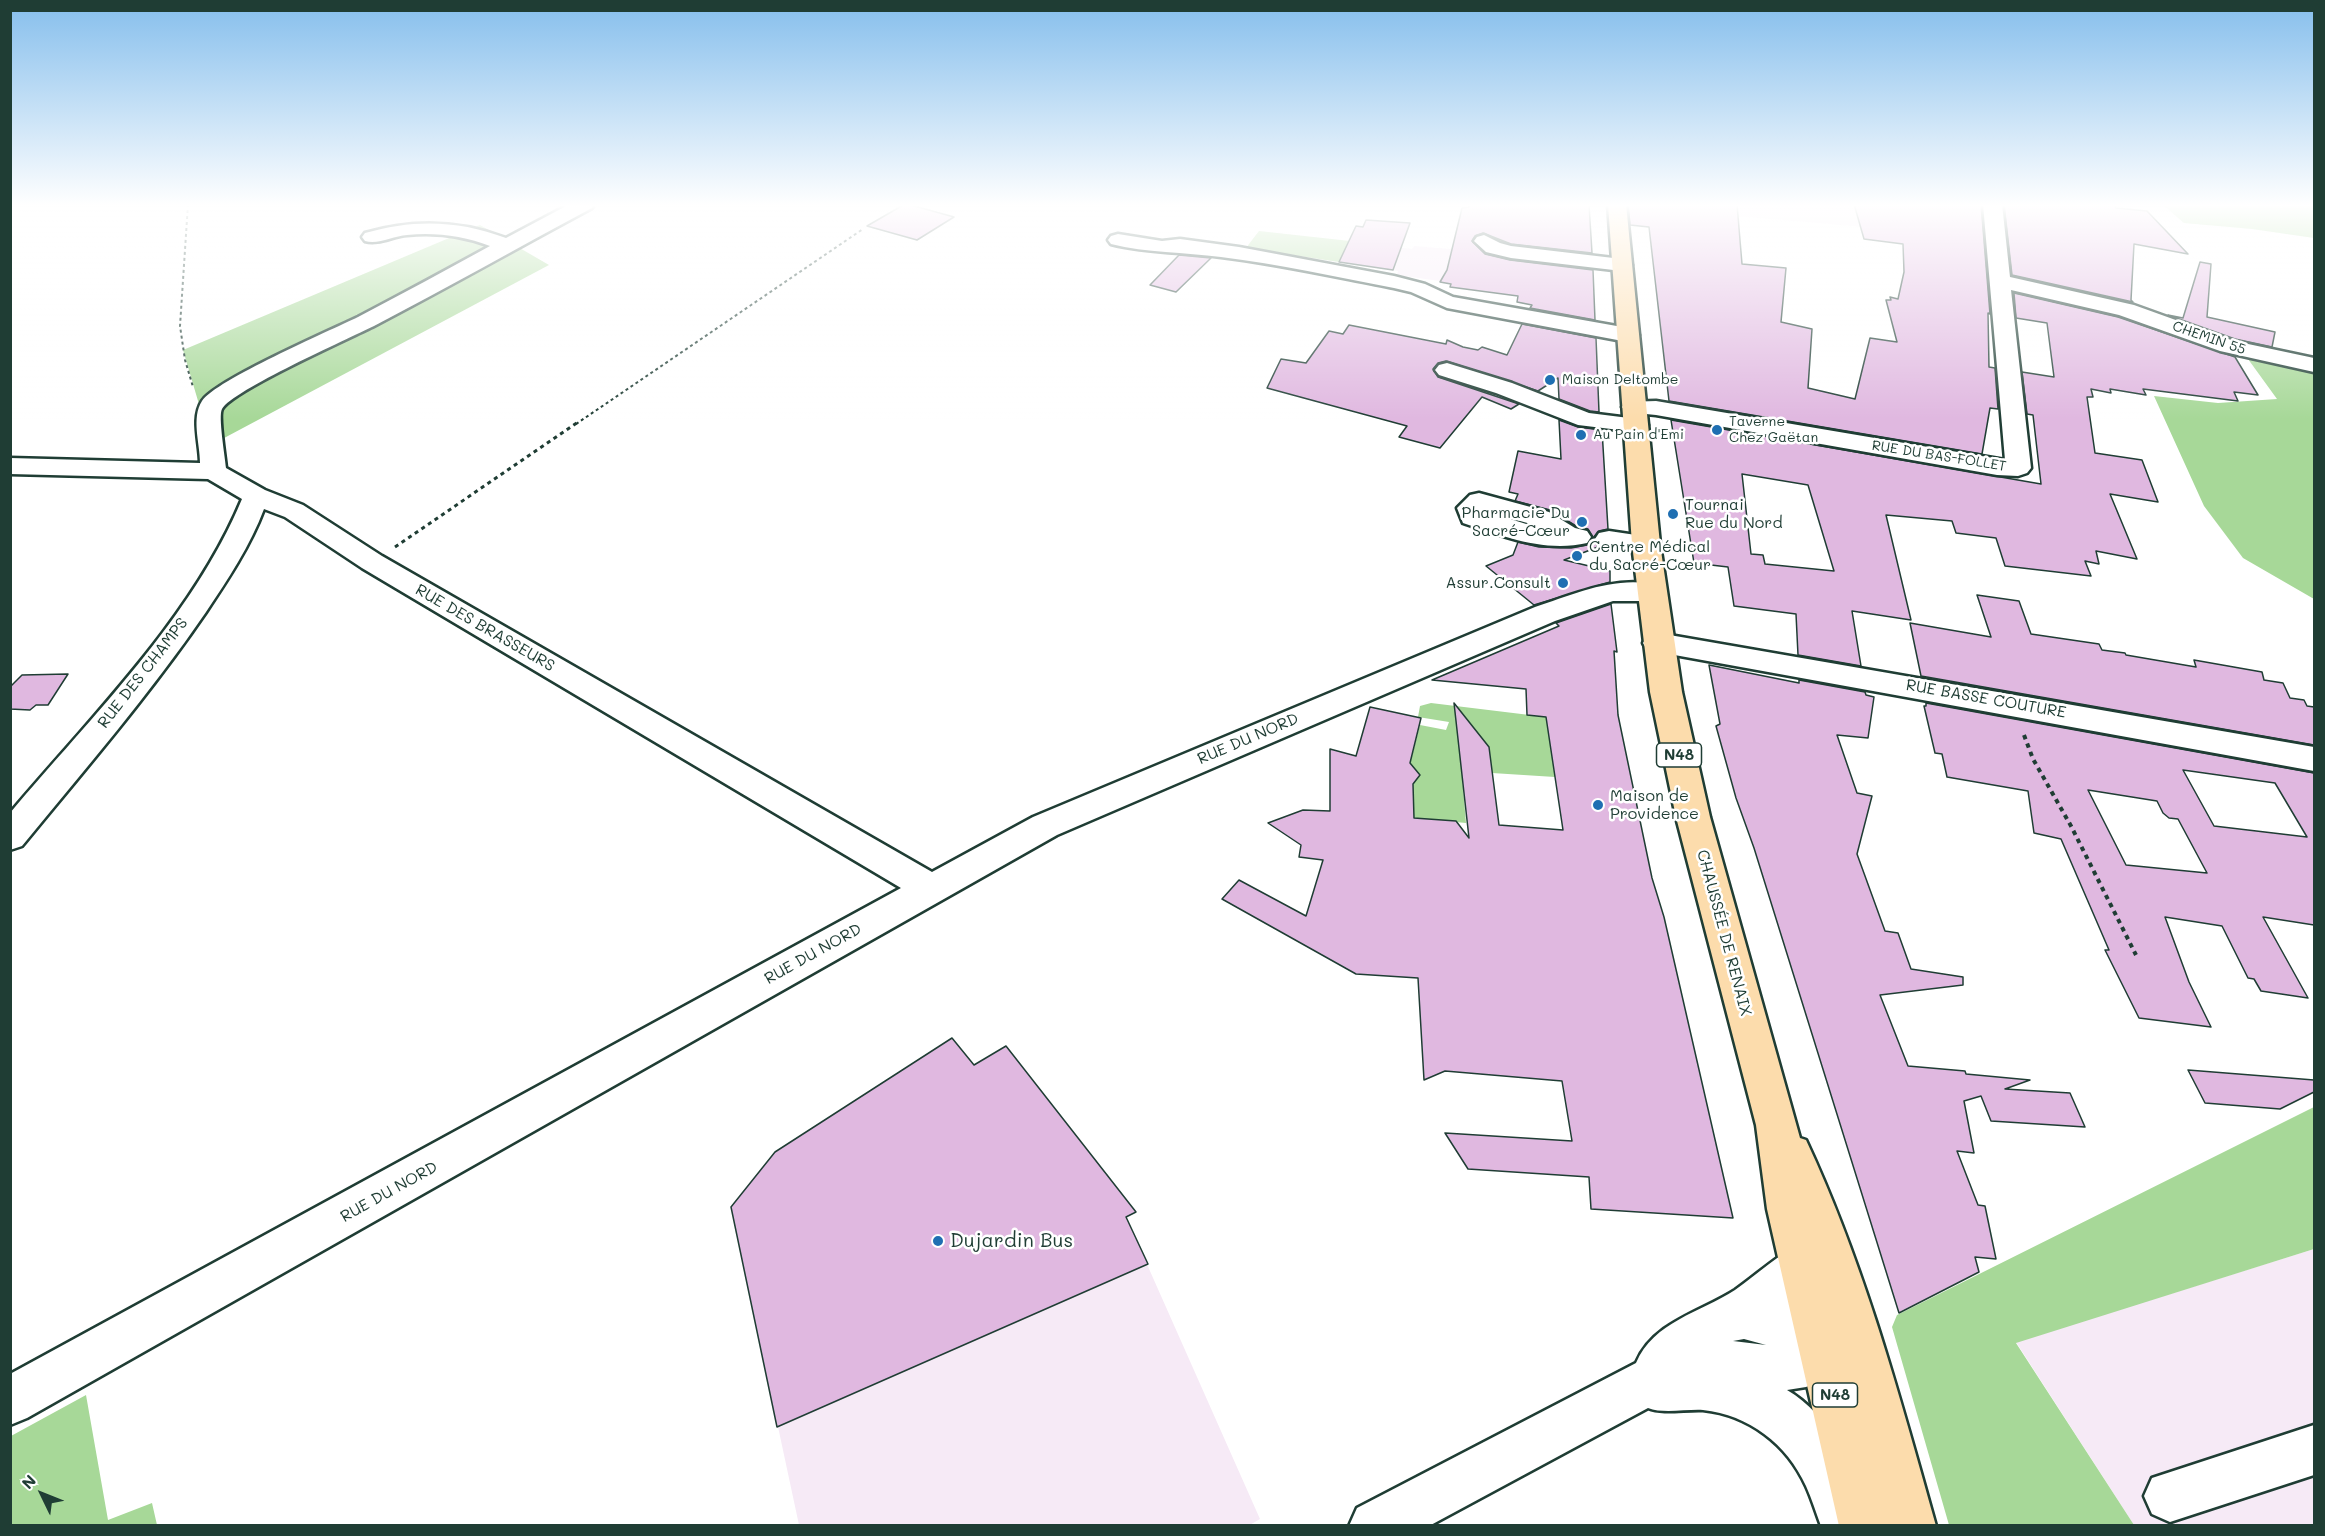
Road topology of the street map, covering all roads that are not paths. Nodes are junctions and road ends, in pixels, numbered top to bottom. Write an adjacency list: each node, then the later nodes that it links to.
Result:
1 (450, 276): 11 (street)
2 (1360, 276): 6 (street)
3 (1623, 276): 6 (main road, CHAUSSÉE DE RENAIX / N48)
4 (1999, 276): 5 (street, RUE DU BAS-FOLLET)
5 (1999, 281): 7 (street, CHEMIN 55); 9 (street, RUE DU BAS-FOLLET)
6 (1628, 335): 9 (main road, CHAUSSÉE DE RENAIX / N48)
7 (2314, 364)
8 (1448, 370): 9 (street)
9 (1635, 416): 14 (main road, CHAUSSÉE DE RENAIX / N48)
10 (10, 466): 11 (street, RUE DES BRASSEURS)
11 (213, 471): 12 (street, RUE DES BRASSEURS)
12 (256, 496): 18 (street, RUE DES CHAMPS); 19 (street, RUE DES BRASSEURS)
13 (1609, 540): 14 (street)
14 (1646, 544): 15 (main road, CHAUSSÉE DE RENAIX / N48)
15 (1651, 592): 16 (main road, CHAUSSÉE DE RENAIX / N48); 19 (street, RUE DU NORD)
16 (1658, 643): 17 (street, RUE BASSE COUTURE); 20 (main road, CHAUSSÉE DE RENAIX / N48)
17 (2314, 759)
18 (10, 837)
19 (932, 889): 25 (street, RUE DU NORD)
20 (1777, 1125): 21 (main road, CHAUSSÉE DE RENAIX / N48); 23 (main road, CHAUSSÉE DE RENAIX / N48)
21 (1804, 1264): 22 (street); 23 (main road, CHAUSSÉE DE RENAIX / N48)
22 (1738, 1315): 23 (street); 24 (street)
23 (1839, 1337): 24 (street); 30 (main road, CHAUSSÉE DE RENAIX / N48); 31 (main road, CHAUSSÉE DE RENAIX / N48)
24 (1636, 1388): 28 (street); 29 (street)
25 (10, 1401)
26 (2314, 1450): 27 (street)
27 (2170, 1496)
28 (1375, 1526)
29 (1844, 1526)
30 (1865, 1526)
31 (1910, 1526)

